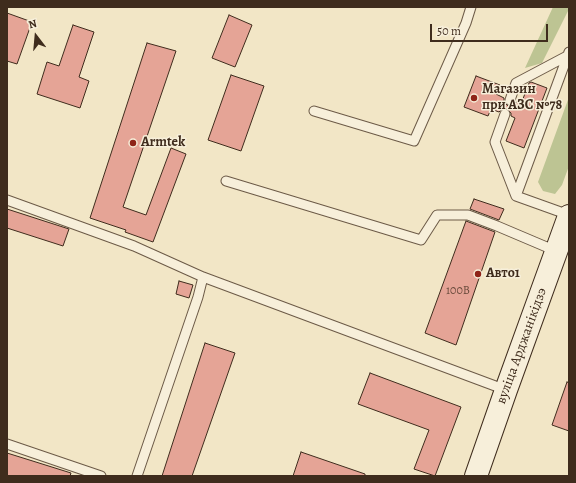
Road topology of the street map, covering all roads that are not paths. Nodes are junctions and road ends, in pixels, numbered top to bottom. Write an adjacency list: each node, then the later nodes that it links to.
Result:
1 (471, 7): 4 (lane)
2 (568, 54): 3 (lane); 7 (lane)
3 (510, 100)
4 (314, 111)
5 (505, 114): 7 (lane)
6 (226, 181): 10 (lane)
7 (516, 196): 9 (lane)
8 (7, 200): 11 (lane)
9 (569, 216): 10 (main road, вуліца Арджанікідзэ)
10 (556, 251): 12 (main road, вуліца Арджанікідзэ)
11 (203, 277): 12 (lane); 15 (lane)
12 (506, 390): 16 (main road, вуліца Арджанікідзэ)
13 (7, 444): 14 (lane)
14 (101, 476)
15 (137, 476)
16 (476, 476)

